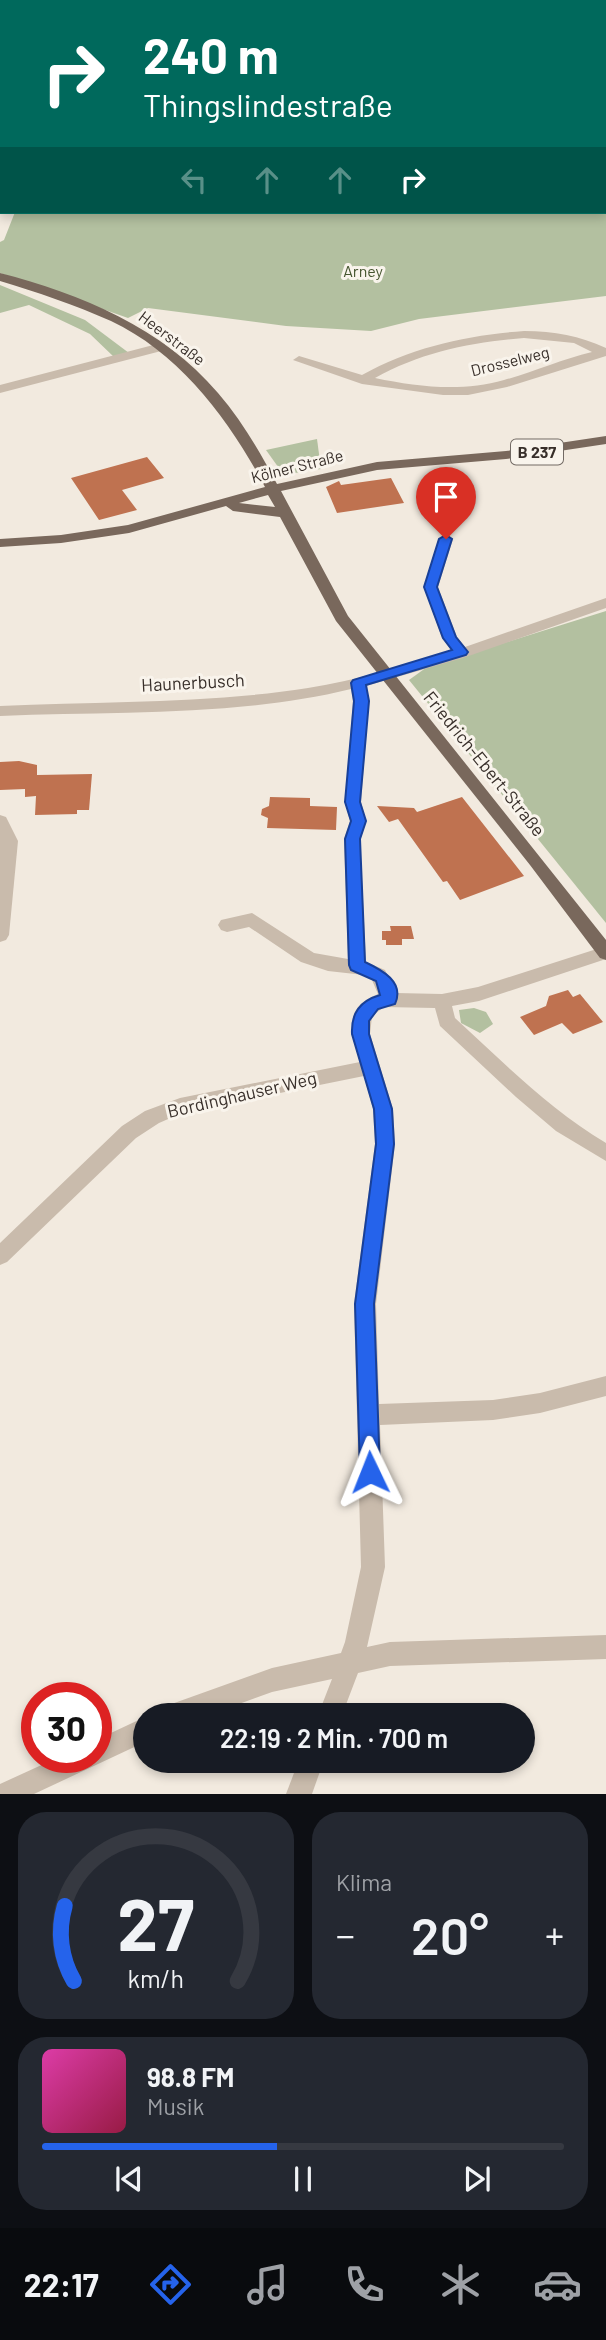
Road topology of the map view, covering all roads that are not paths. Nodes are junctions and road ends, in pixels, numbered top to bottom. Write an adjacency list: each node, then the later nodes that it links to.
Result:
1 (0, 277): 2 (main road, Heerstraße)
2 (161, 347): 6 (street); 8 (main road, Heerstraße)
3 (604, 352): 5 (street, Drosselweg); 5 (street)
4 (299, 360): 5 (street, Drosselweg)
5 (362, 380)
6 (0, 389)
7 (606, 440): 8 (main road, Kölner Straße / B 237)
8 (273, 490): 9 (main road, Kölner Straße / B 237); 10 (main road, Friedrich-Ebert-Straße)
9 (215, 506): 10 (main road); 12 (main road, Kölner Straße / B 237)
10 (284, 513): 15 (main road, Friedrich-Ebert-Straße)
11 (446, 539): 14 (street)
12 (0, 543)
13 (606, 603): 14 (street, Haunerbusch)
14 (461, 652): 15 (street, Haunerbusch)
15 (385, 675): 16 (street, Haunerbusch); 21 (main road, Friedrich-Ebert-Straße)
16 (358, 683): 17 (street, Haunerbusch); 22 (street)
17 (0, 711)
18 (0, 821): 20 (street)
19 (227, 926): 22 (street)
20 (0, 935)
21 (606, 953): 24 (street)
22 (357, 965): 23 (street)
23 (389, 1000): 24 (street); 25 (street)
24 (442, 1001): 26 (street)
25 (370, 1067): 27 (street, Bordinghauser Weg); 29 (street)
26 (606, 1153)
27 (0, 1256)
28 (604, 1390): 29 (street)
29 (368, 1415): 31 (street)
30 (606, 1647): 31 (street)
31 (352, 1662): 32 (street); 33 (street)
32 (208, 1703)
33 (335, 1703)
34 (133, 1735): 35 (street)
35 (112, 1745)
36 (52, 1773): 38 (street)
37 (307, 1773): 39 (street)
38 (6, 1794)
39 (299, 1794)

